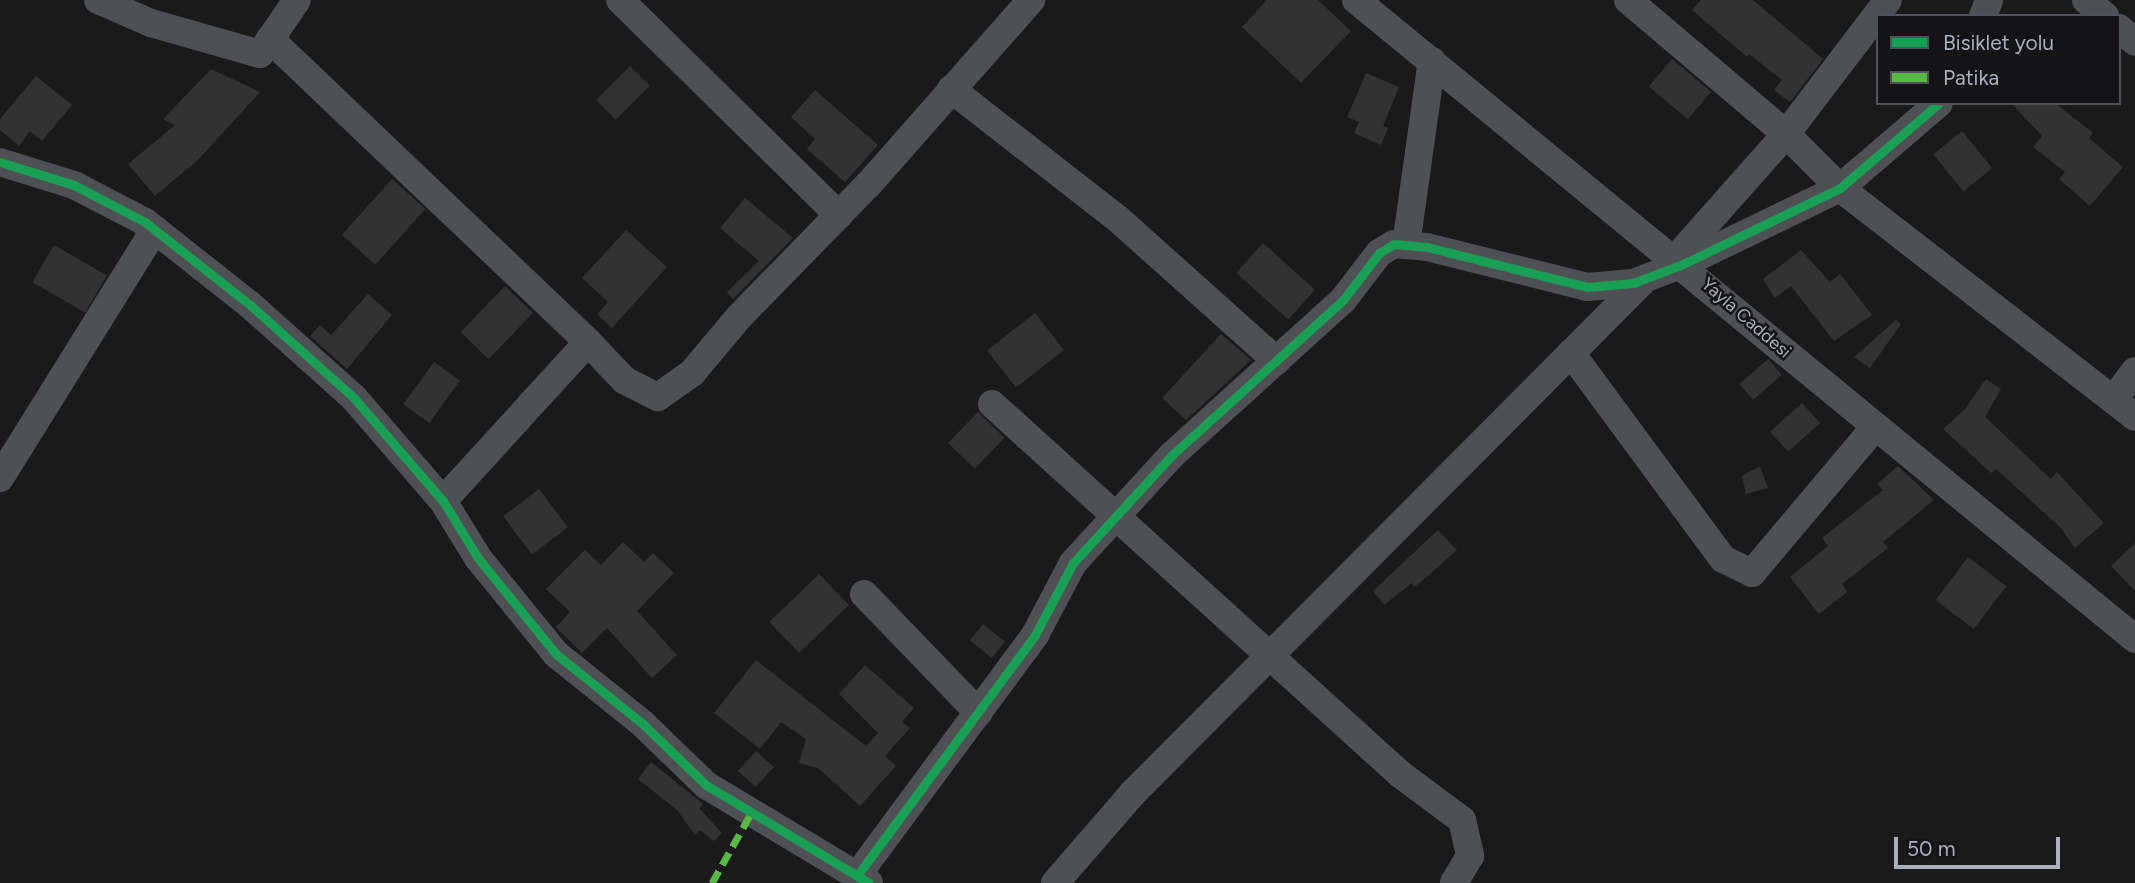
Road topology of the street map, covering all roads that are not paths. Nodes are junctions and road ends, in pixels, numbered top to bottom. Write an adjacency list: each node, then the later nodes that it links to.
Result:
1 (98, 0): 13 (street)
2 (297, 0): 13 (street)
3 (620, 0): 21 (street)
4 (1031, 0): 16 (street)
5 (1356, 0): 15 (street, Yayla Caddesi)
6 (1628, 0): 18 (street)
7 (1888, 0): 9 (street)
8 (2086, 0): 10 (street)
9 (1877, 14)
10 (2103, 14)
11 (1876, 16): 18 (street)
12 (2121, 30): 14 (street)
13 (270, 39): 26 (street)
14 (2135, 42)
15 (1432, 61): 23 (street); 24 (street, Yayla Caddesi)
16 (951, 89): 21 (street); 28 (street)
17 (1937, 105): 20 (street)
18 (1786, 134): 20 (street); 24 (street)
19 (0, 162): 22 (street)
20 (1839, 188): 24 (street); 31 (street)
21 (839, 215): 26 (street)
22 (155, 229): 33 (street); 34 (street)
23 (1406, 245): 25 (street); 28 (street)
24 (1679, 261): 25 (street); 32 (street, Yayla Caddesi)
25 (1646, 278): 27 (street)
26 (588, 342): 34 (street)
27 (1571, 353): 32 (street); 38 (street)
28 (1277, 361): 35 (street)
29 (2135, 371): 31 (street)
30 (992, 404): 35 (street)
31 (2124, 409)
32 (1874, 428): 37 (street, Yayla Caddesi)
33 (0, 478)
34 (443, 501): 40 (street)
35 (1117, 513): 38 (street); 39 (street)
36 (864, 594): 39 (street)
37 (2135, 639)
38 (1271, 653): 41 (street); 42 (street)
39 (979, 713): 40 (street)
40 (864, 878)
41 (1055, 883)
42 (1454, 883)

